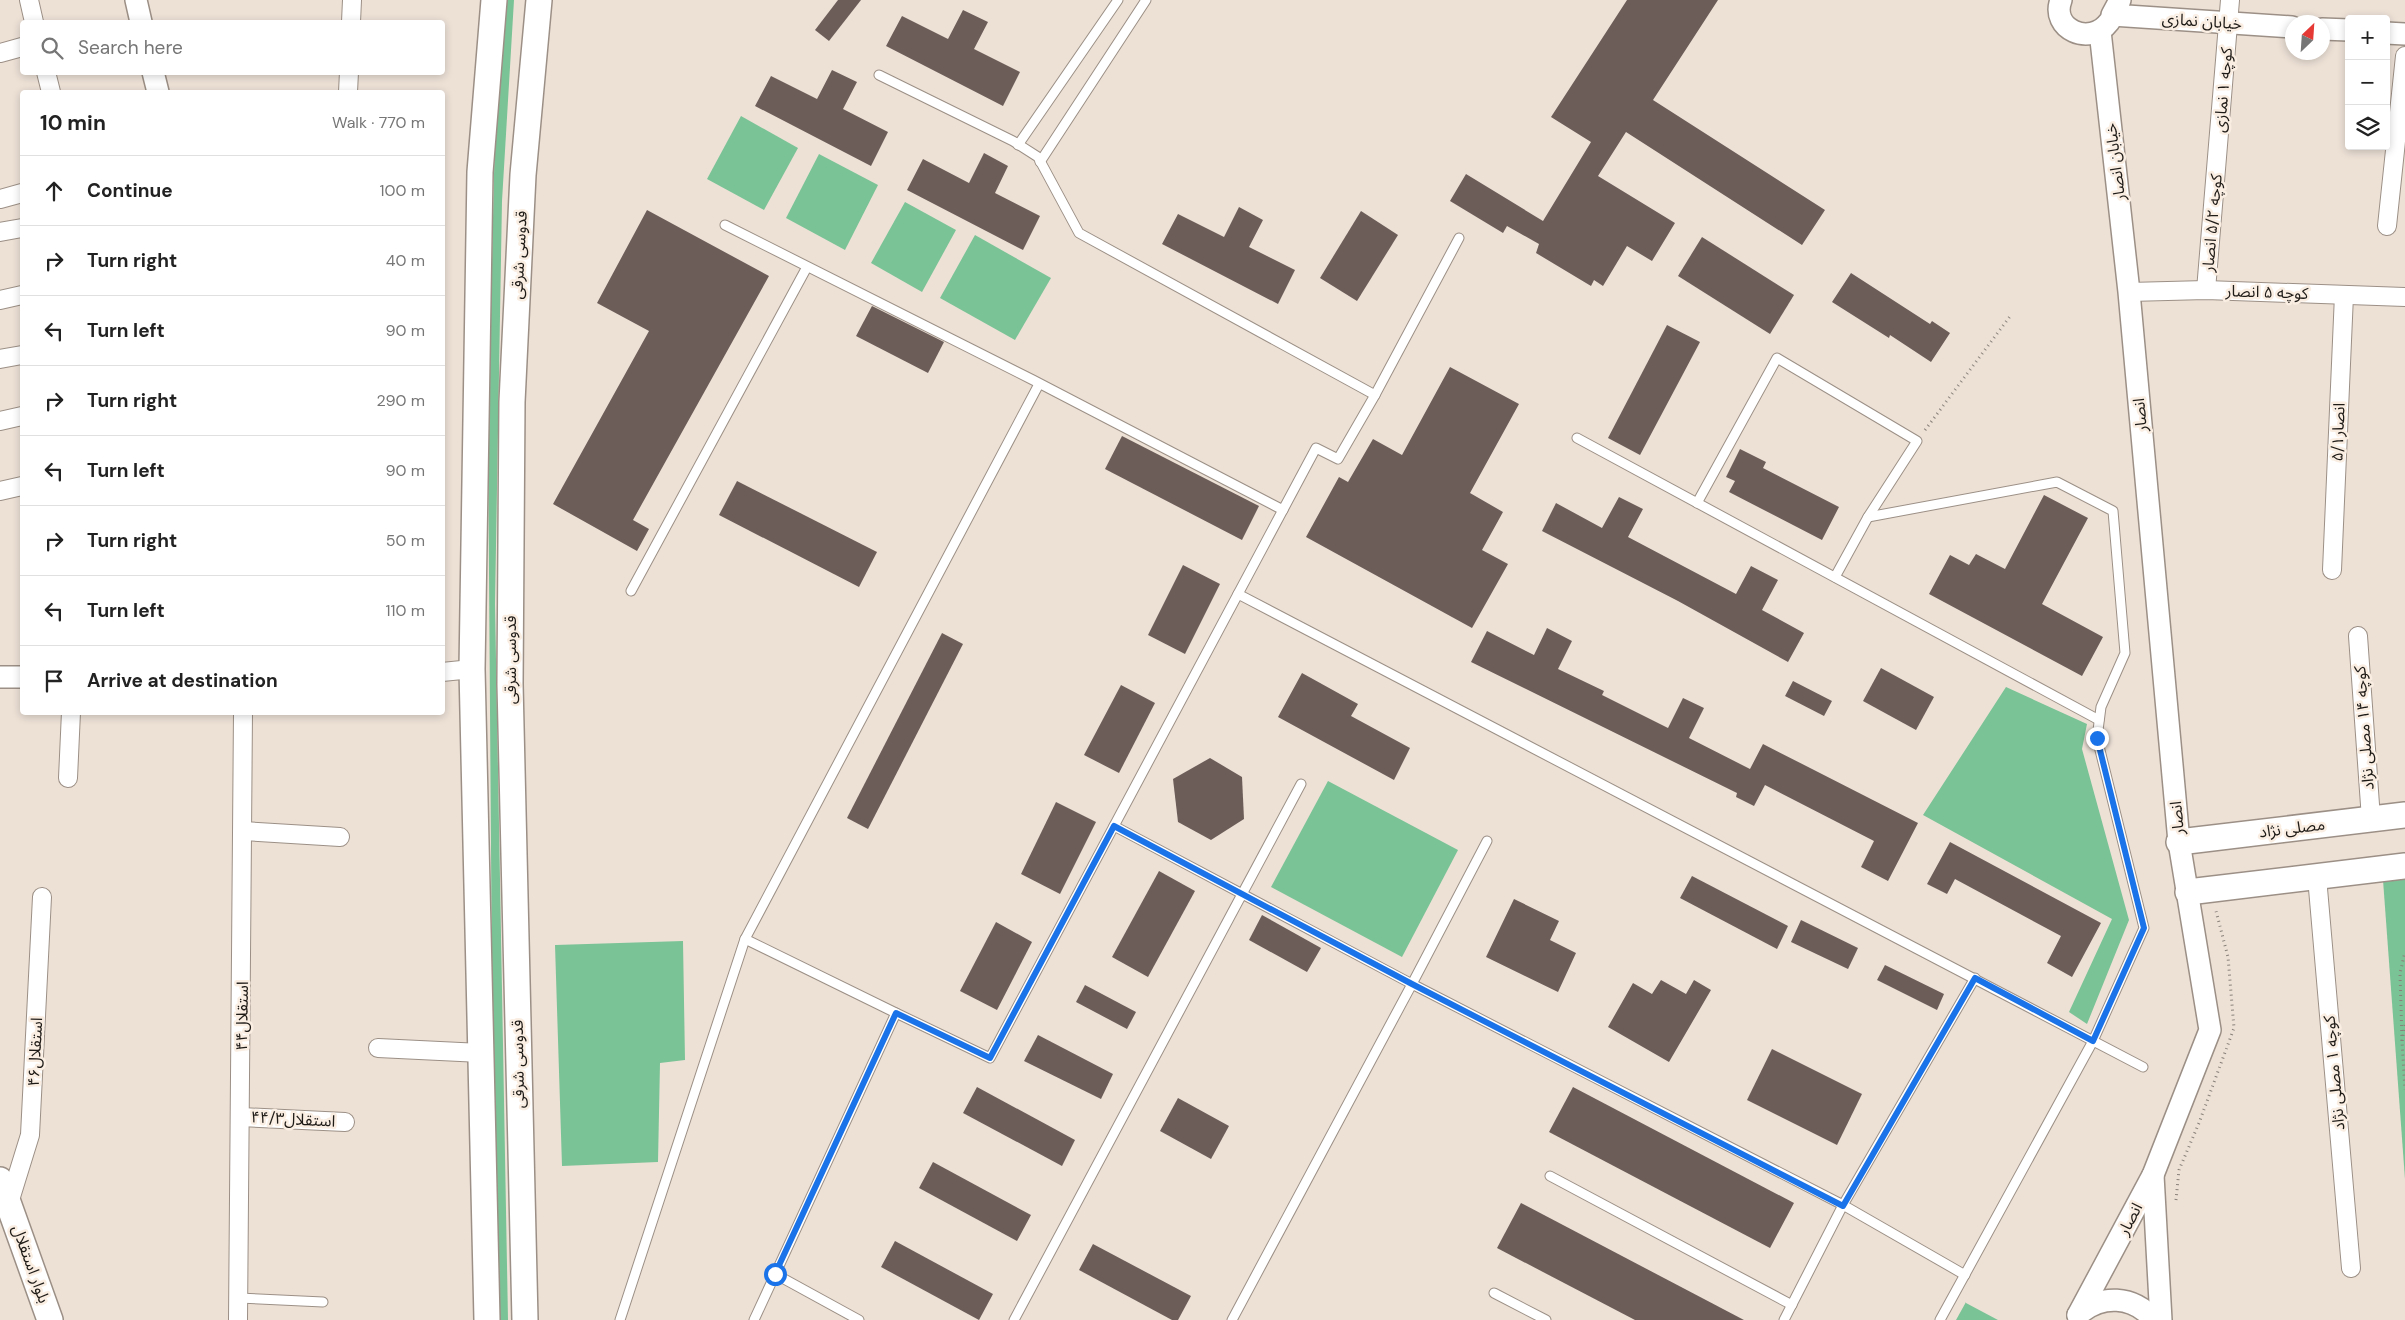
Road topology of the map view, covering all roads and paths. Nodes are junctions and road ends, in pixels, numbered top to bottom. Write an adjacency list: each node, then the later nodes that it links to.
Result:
1 (29, 0): 11 (street)
2 (136, 0): 12 (street)
3 (352, 0): 13 (street)
4 (494, 0): 66 (main road)
5 (539, 0): 119 (main road, قدوسی شرقی)
6 (1118, 0): 30 (lane)
7 (1146, 0): 32 (lane)
8 (2061, 0): 10 (street, خیابان نمازی)
9 (2230, 0): 14 (street, کوچه ۱ نمازی)
10 (2110, 12): 14 (street, خیابان نمازی); 42 (street, خیابان انصار)
11 (34, 20)
12 (141, 20)
13 (351, 20)
14 (2228, 24): 15 (street, خیابان نمازی); 31 (street, کوچه ۱ نمازی)
15 (2285, 27)
16 (2330, 29): 17 (street)
17 (2345, 30)
18 (2390, 32): 19 (street)
19 (2405, 34)
20 (20, 48): 21 (street)
21 (0, 53)
22 (2405, 56): 36 (street)
23 (47, 75): 27 (street)
24 (154, 75): 28 (street)
25 (349, 75): 29 (street)
26 (879, 75): 30 (lane)
27 (50, 90)
28 (158, 90)
29 (348, 90)
30 (1018, 145): 32 (lane)
31 (2217, 156): 41 (street, کوچه ۵/۲ انصار)
32 (1040, 162): 51 (lane)
33 (20, 194): 34 (street)
34 (0, 199)
35 (725, 226): 40 (lane)
36 (2387, 226)
37 (20, 228): 38 (street)
38 (0, 232)
39 (1459, 238): 51 (lane)
40 (807, 267): 50 (lane); 63 (lane)
41 (2206, 290): 42 (street, کوچه ۵ انصار); 44 (street, کوچه ۵ انصار)
42 (2129, 292): 81 (street, انصار)
43 (20, 295): 46 (street)
44 (2344, 295): 45 (street, کوچه ۵ انصار); 61 (street, انصار۵/۱)
45 (2405, 297)
46 (0, 300)
47 (2011, 315): 55 (path)
48 (20, 355): 49 (street)
49 (0, 359)
50 (1039, 384): 59 (lane); 88 (lane)
51 (1376, 395): 59 (lane)
52 (20, 416): 53 (street)
53 (0, 421)
54 (1577, 438): 58 (lane)
55 (1917, 441): 58 (lane); 60 (lane)
56 (20, 486): 57 (street)
57 (0, 491)
58 (1697, 503): 62 (lane)
59 (1283, 510): 64 (lane)
60 (1868, 517): 62 (lane); 72 (lane)
61 (2332, 570)
62 (1835, 577): 72 (lane)
63 (631, 590)
64 (1238, 594): 77 (lane); 90 (lane)
65 (2358, 636): 76 (street, کوچه ۱۴ مصلی نژاد)
66 (472, 669): 67 (street); 97 (main road)
67 (445, 672)
68 (0, 678): 69 (street)
69 (20, 678)
70 (71, 715): 73 (street)
71 (243, 715): 78 (street, استقلال۴۴)
72 (2099, 720): 94 (lane)
73 (68, 778)
74 (1301, 784): 85 (lane)
75 (2405, 815): 76 (main road, مصلی نژاد)
76 (2371, 819): 81 (main road, مصلی نژاد)
77 (1114, 826): 85 (lane); 92 (lane)
78 (243, 831): 79 (street); 100 (street, استقلال۴۴)
79 (340, 837)
80 (1487, 840): 91 (lane)
81 (2179, 842): 84 (street, انصار)
82 (2405, 866): 83 (main road)
83 (2317, 878): 84 (main road); 108 (street, کوچه ۱ مصلی نژاد)
84 (2188, 892): 102 (street, انصار)
85 (1243, 893): 91 (lane); 123 (lane)
86 (42, 897): 106 (street, استقلال۴۶)
87 (2214, 902): 105 (path)
88 (745, 938): 92 (lane); 120 (lane)
89 (2405, 952): 95 (path)
90 (1975, 978): 94 (lane); 107 (lane)
91 (1412, 984): 107 (lane); 124 (lane)
92 (896, 1013): 109 (lane)
93 (2405, 1024): 95 (path)
94 (2093, 1041): 98 (lane); 110 (lane)
95 (2402, 1041): 99 (path)
96 (378, 1048): 97 (street)
97 (481, 1053): 118 (main road)
98 (2142, 1067)
99 (2405, 1090)
100 (241, 1117): 101 (street, استقلال۴۴/۳); 112 (street, استقلال۴۴)
101 (346, 1122)
102 (2153, 1175): 115 (street, انصار); 129 (street)
103 (1550, 1176): 114 (lane)
104 (0, 1180): 106 (main road, بلوار استقلال)
105 (2175, 1202)
106 (9, 1204): 116 (main road, بلوار استقلال)
107 (1843, 1206): 110 (lane); 114 (lane)
108 (2351, 1268)
109 (775, 1274): 121 (lane); 122 (lane)
110 (1965, 1275): 127 (lane)
111 (1494, 1293): 125 (lane)
112 (238, 1298): 113 (lane); 117 (street, استقلال۴۴)
113 (323, 1302)
114 (1792, 1305): 126 (lane)
115 (2076, 1317): 128 (street)
116 (50, 1320)
117 (238, 1320)
118 (487, 1320)
119 (525, 1320)
120 (620, 1320)
121 (754, 1320)
122 (859, 1320)
123 (1014, 1320)
124 (1232, 1320)
125 (1546, 1320)
126 (1784, 1320)
127 (1940, 1320)
128 (2154, 1320)
129 (2160, 1320)

